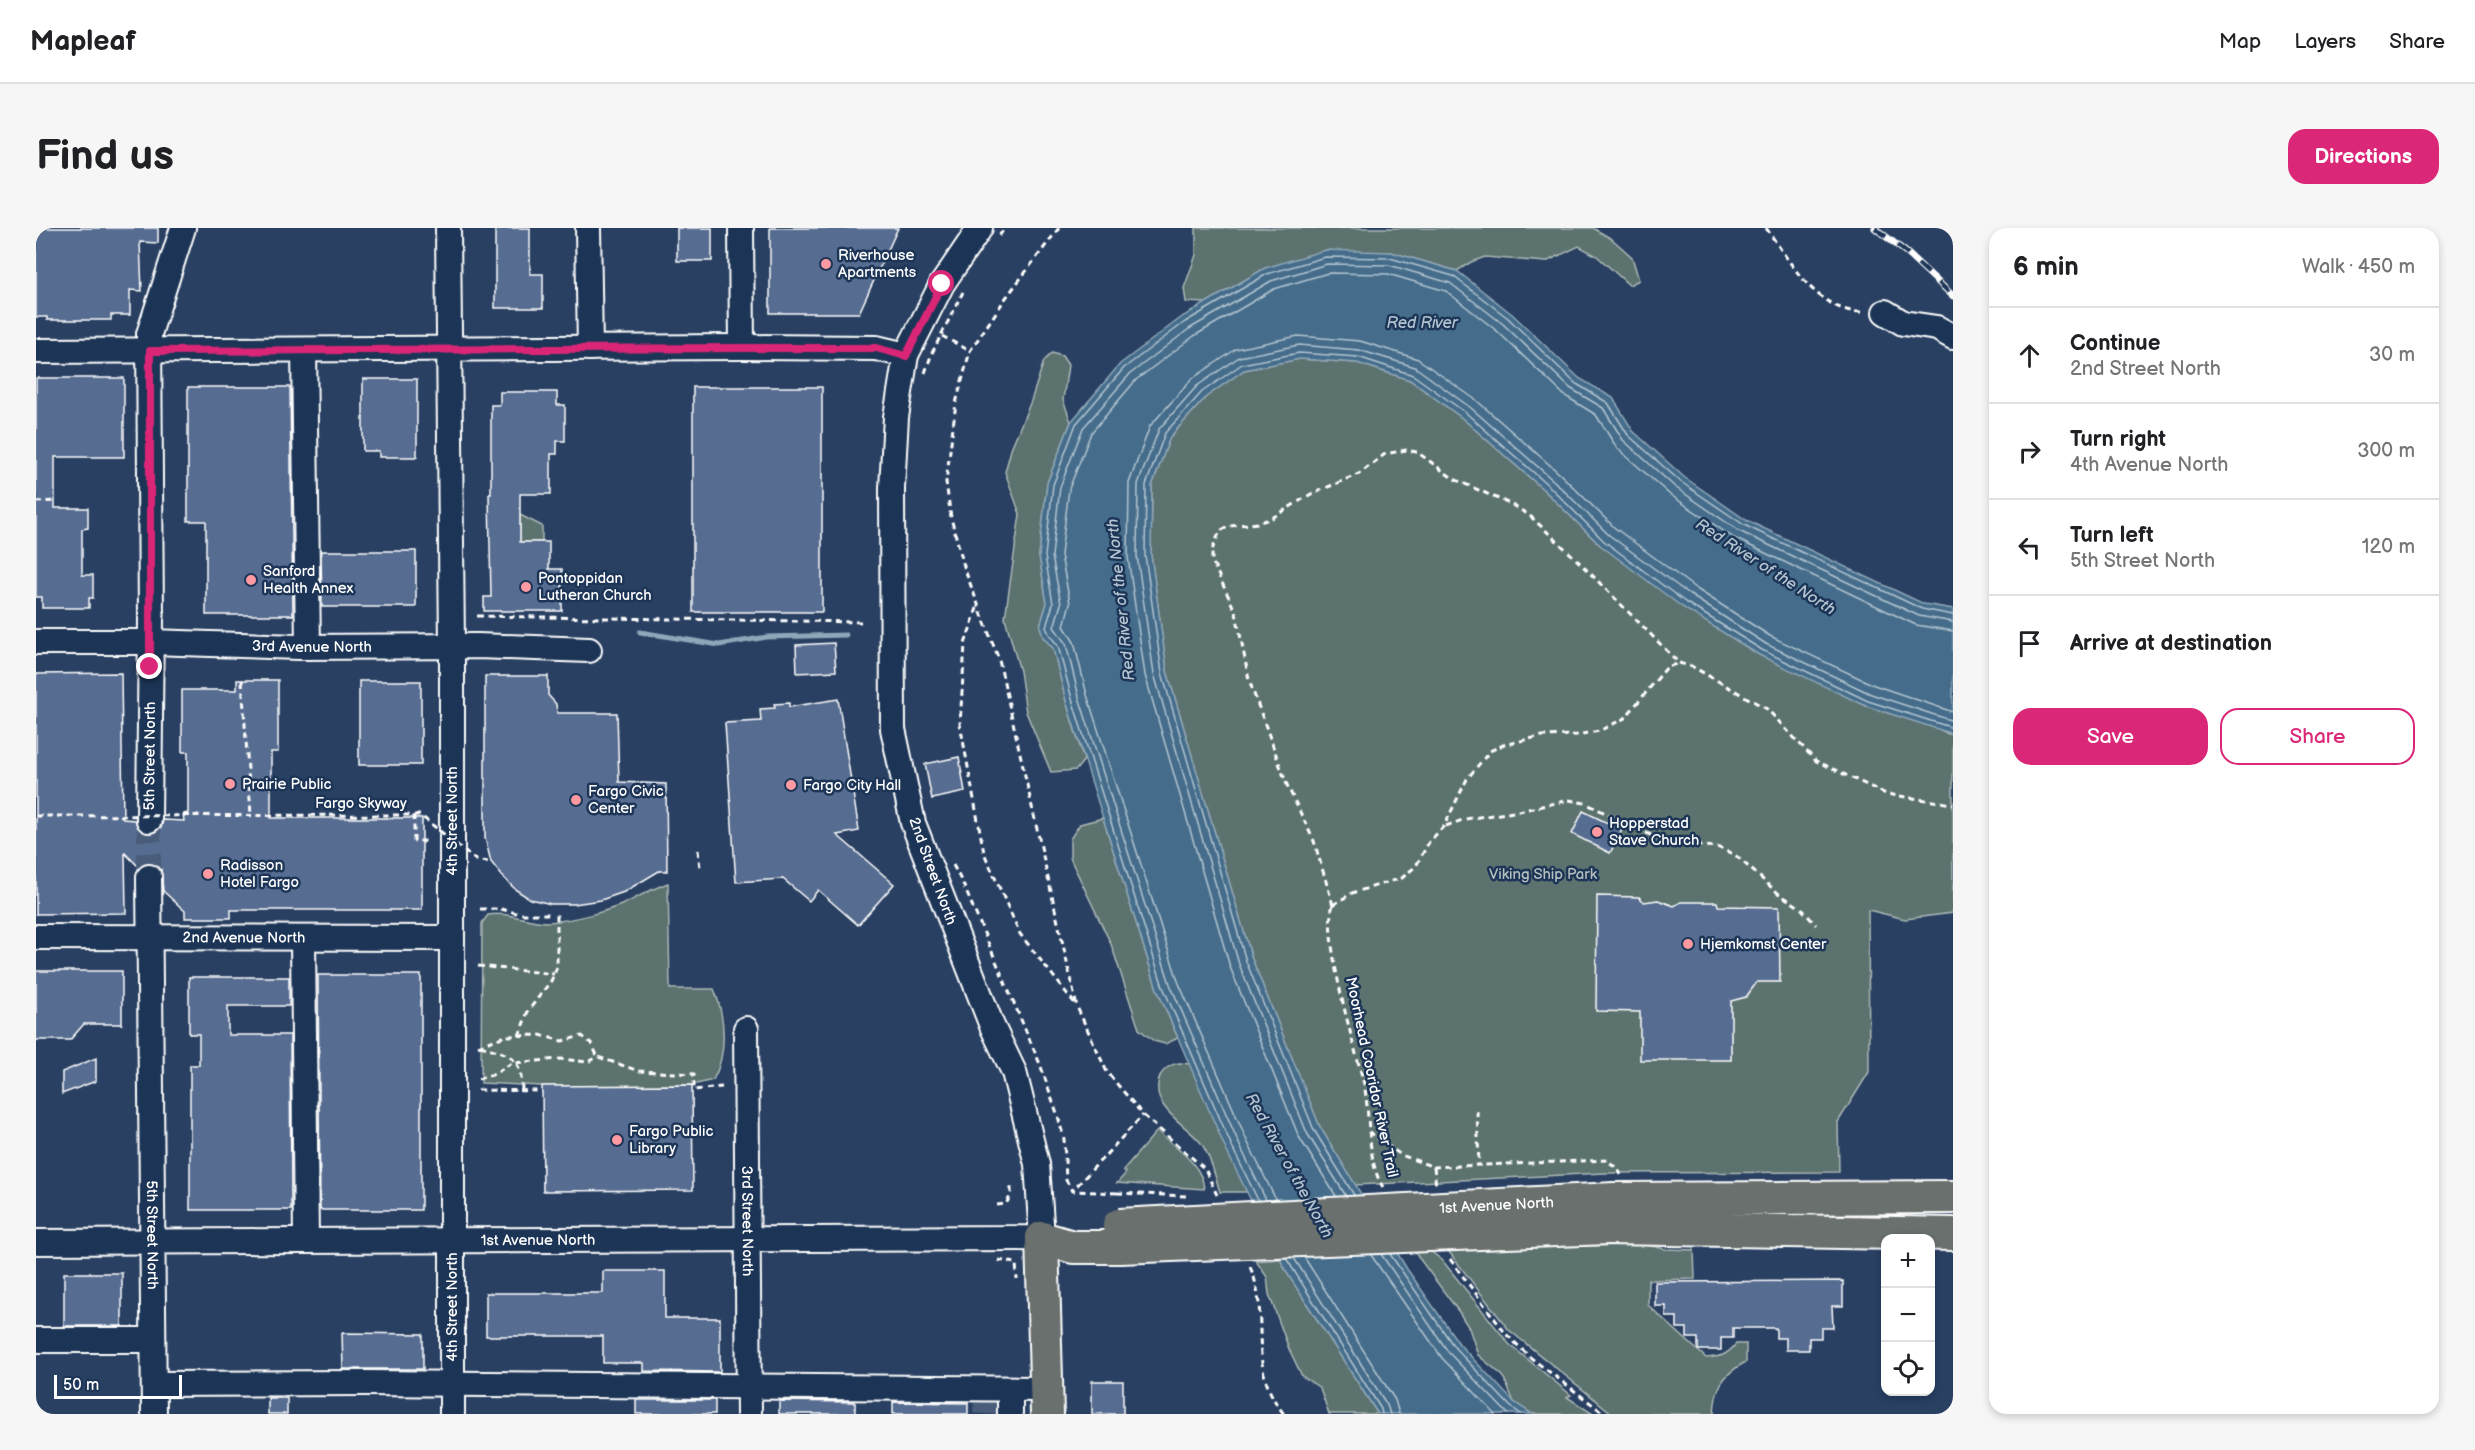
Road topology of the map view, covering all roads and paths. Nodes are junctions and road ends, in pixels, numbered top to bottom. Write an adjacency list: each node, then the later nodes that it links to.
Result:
1 (183, 228): 18 (street, 5th Street North)
2 (448, 228): 13 (street, 4th Street North)
3 (588, 228): 14 (street)
4 (741, 228): 15 (street)
5 (1005, 228): 8 (path)
6 (1059, 228): 19 (path)
7 (1766, 228): 10 (path)
8 (988, 235): 20 (street, 2nd Street North)
9 (968, 283): 11 (path)
10 (1885, 312): 12 (street)
11 (942, 336): 19 (path); 21 (path)
12 (1953, 337)
13 (448, 348): 14 (street); 16 (street); 29 (street, 4th Street North)
14 (590, 348): 15 (street)
15 (742, 348): 20 (street)
16 (304, 350): 18 (street); 30 (street)
17 (36, 351): 18 (street)
18 (150, 351): 28 (street, 5th Street North)
19 (970, 351): 24 (path)
20 (906, 356): 80 (street, 2nd Street North)
21 (924, 376)
22 (57, 501): 23 (path)
23 (36, 502)
24 (977, 606): 57 (path); 57 (path)
25 (477, 616): 26 (path)
26 (863, 622)
27 (36, 642): 28 (street, 3rd Avenue North)
28 (151, 642): 30 (street, 3rd Avenue North); 38 (street, 5th Street North)
29 (452, 646): 30 (street, 3rd Avenue North); 31 (street, 3rd Avenue North); 54 (street, 4th Street North)
30 (308, 647)
31 (589, 650)
32 (1679, 663): 34 (path); 39 (path); 46 (path, Moorhead Cooridor River Trail)
33 (242, 680): 35 (path)
34 (1953, 804)
35 (251, 815): 36 (path, Fargo Skyway, bridge); 37 (path, Fargo Skyway, bridge)
36 (414, 815): 40 (path); 43 (path, Fargo Skyway, bridge)
37 (36, 816)
38 (150, 820)
39 (1444, 826): 46 (path); 50 (path)
40 (426, 841)
41 (698, 850): 44 (path)
42 (950, 860): 73 (path)
43 (492, 862)
44 (700, 867)
45 (149, 877): 52 (street, 5th Street North)
46 (1333, 905): 69 (path, Moorhead Cooridor River Trail)
47 (480, 909): 48 (path)
48 (552, 914)
49 (557, 914): 56 (path)
50 (1816, 925)
51 (36, 937): 52 (street, 2nd Avenue North)
52 (148, 937): 53 (street, 2nd Avenue North); 85 (street, 5th Street North)
53 (303, 938): 54 (street, 2nd Avenue North); 83 (street)
54 (452, 938): 82 (street, 4th Street North)
55 (478, 966): 56 (path)
56 (554, 974): 59 (path)
57 (1077, 1007): 68 (path)
58 (746, 1029): 81 (street, 3rd Street North)
59 (519, 1036): 60 (path); 61 (path)
60 (598, 1057): 61 (path); 63 (path)
61 (517, 1062): 62 (path); 65 (path)
62 (478, 1079)
63 (722, 1087)
64 (478, 1090): 65 (path)
65 (522, 1090): 66 (path)
66 (542, 1091)
67 (1477, 1111): 70 (path)
68 (1143, 1115): 73 (path); 76 (path)
69 (1369, 1132): 70 (path); 72 (path, Moorhead Cooridor River Trail)
70 (1479, 1165): 77 (path)
71 (1011, 1183): 78 (path)
72 (1384, 1189)
73 (1072, 1191): 74 (path)
74 (1117, 1193)
75 (1953, 1197): 77 (main road, 1st Avenue North)
76 (1220, 1200)
77 (1612, 1202): 79 (main road, 1st Avenue North); 80 (main road, 1st Avenue North, bridge)
78 (997, 1205)
79 (1953, 1234)
80 (1042, 1238): 81 (street, 1st Avenue North); 96 (main road, 2nd Street North)
81 (748, 1239): 82 (street, 1st Avenue North); 94 (street, 3rd Street North)
82 (452, 1240): 83 (street, 1st Avenue North); 93 (street, 4th Street North)
83 (306, 1241): 85 (street, 1st Avenue North)
84 (36, 1242): 85 (street, 1st Avenue North)
85 (152, 1242): 91 (street, 5th Street North)
86 (1444, 1253): 102 (path)
87 (998, 1260): 89 (path)
88 (1249, 1264): 101 (path)
89 (1017, 1279)
90 (36, 1340): 91 (street)
91 (153, 1340): 92 (street, 5th Street North)
92 (154, 1384): 93 (street); 97 (street, 5th Street North)
93 (452, 1384): 94 (street); 98 (street, 4th Street North)
94 (749, 1386): 95 (street); 99 (street, 3rd Street North)
95 (1010, 1389): 96 (street); 100 (street)
96 (1047, 1402)
97 (154, 1414)
98 (453, 1414)
99 (749, 1414)
100 (1010, 1414)
101 (1284, 1414)
102 (1605, 1414)

